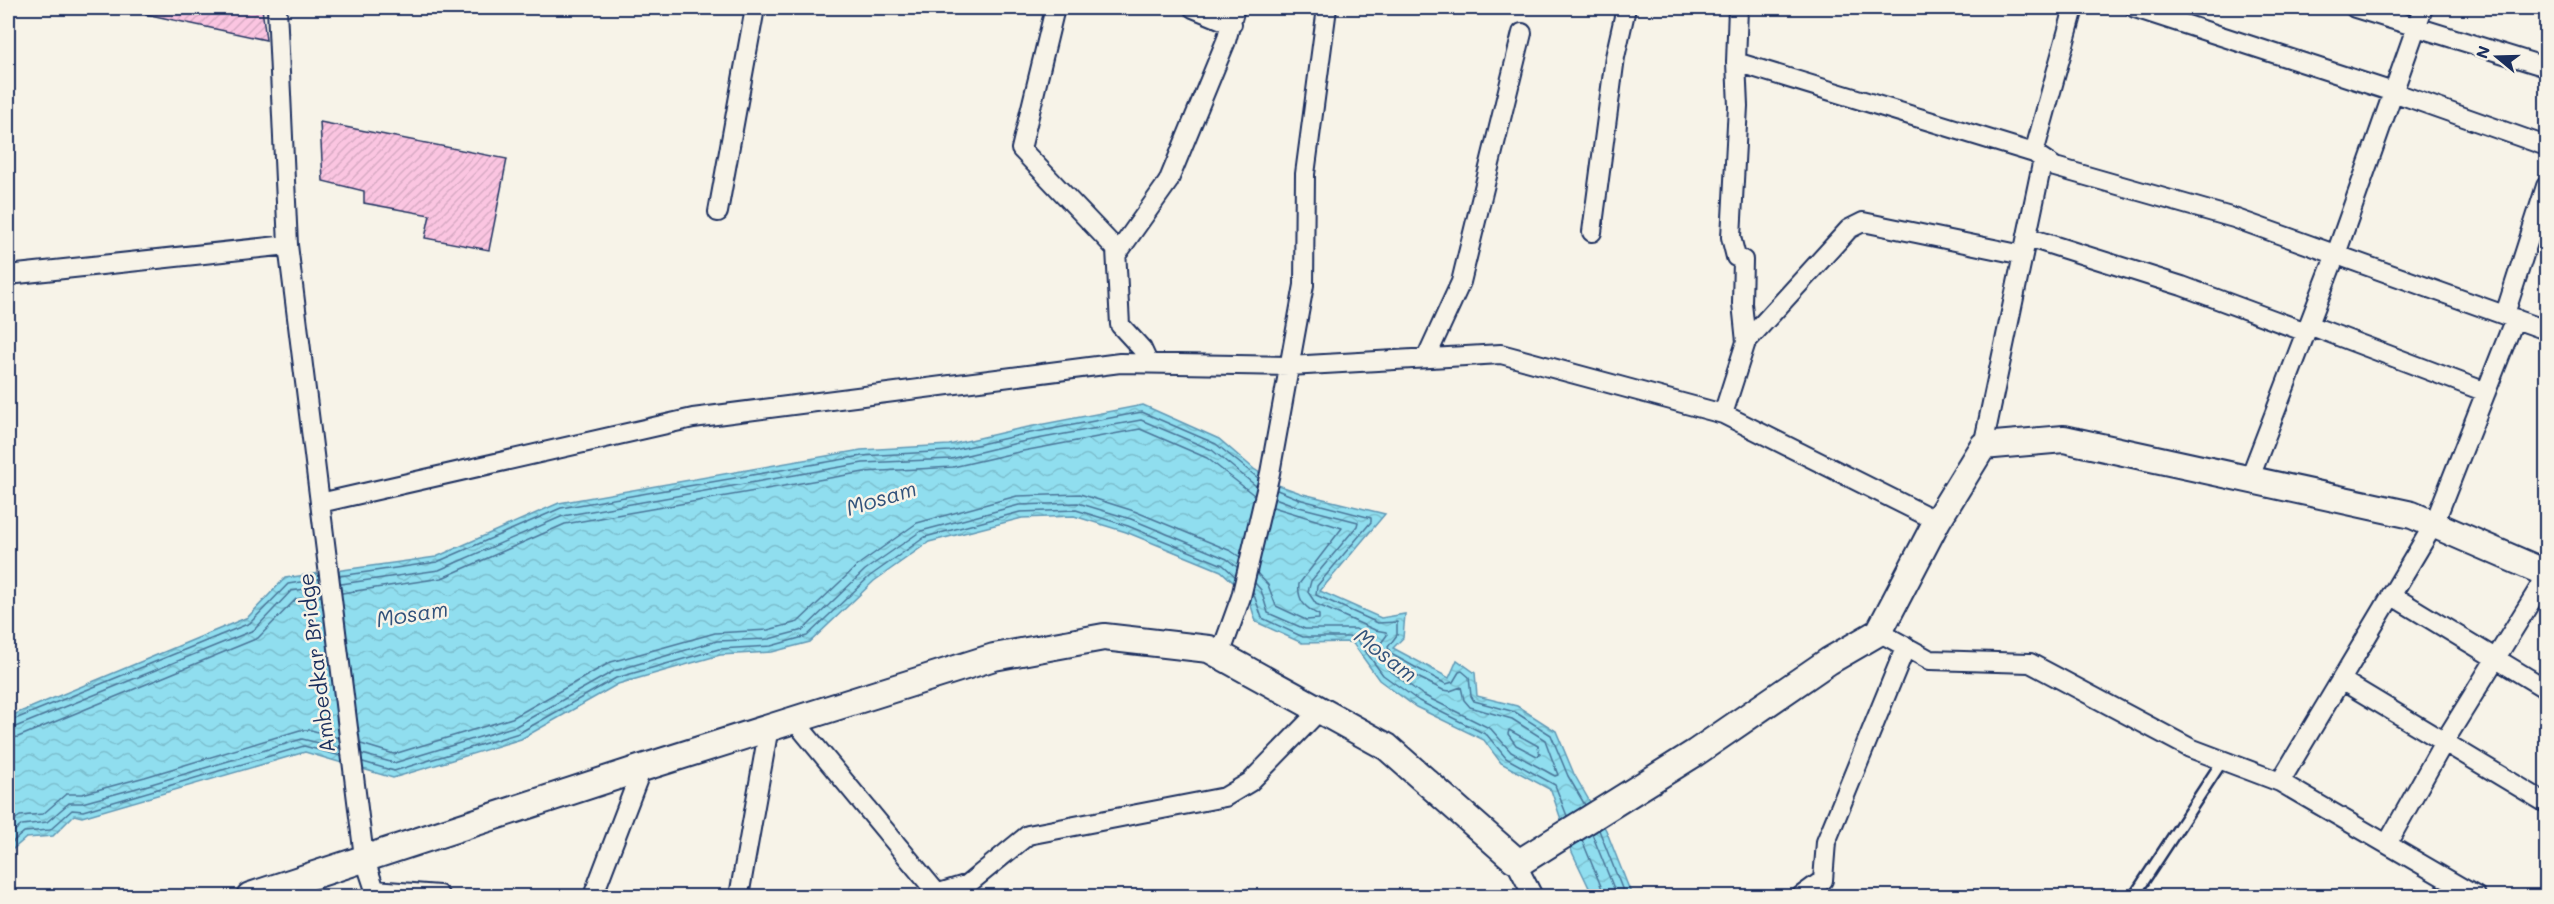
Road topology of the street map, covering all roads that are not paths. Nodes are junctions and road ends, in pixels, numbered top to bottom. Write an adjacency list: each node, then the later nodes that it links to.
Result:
1 (277, 8): 22 (street, Ambedkar Bridge)
2 (755, 8): 20 (street)
3 (1055, 8): 24 (street)
4 (1194, 8): 11 (street)
5 (1327, 8): 33 (street)
6 (1626, 8): 21 (street)
7 (1738, 8): 14 (street)
8 (2074, 8): 18 (street)
9 (2135, 8): 16 (street)
10 (2355, 8): 12 (street)
11 (1234, 16): 24 (street)
12 (2420, 16): 15 (street); 16 (street)
13 (1522, 33): 31 (street)
14 (1736, 62): 18 (street); 30 (street)
15 (2547, 67)
16 (2393, 92): 17 (street); 25 (street)
17 (2547, 146)
18 (2038, 156): 23 (street); 25 (street)
19 (2547, 186): 27 (street)
20 (718, 212)
21 (1592, 232)
22 (288, 245): 26 (street); 38 (street, Ambedkar Bridge)
23 (2025, 246): 28 (street); 30 (street); 36 (street)
24 (1117, 254): 32 (street)
25 (2336, 254): 27 (street); 28 (street)
26 (8, 274)
27 (2510, 316): 29 (street); 34 (street)
28 (2308, 329): 34 (street); 37 (street)
29 (2547, 330)
30 (1746, 342): 35 (street)
31 (1426, 358): 33 (street); 35 (street)
32 (1148, 362): 33 (street); 38 (street)
33 (1289, 366): 45 (street)
34 (2486, 393): 40 (street)
35 (1724, 414): 39 (street)
36 (1983, 446): 37 (street); 39 (street)
37 (2249, 480): 40 (street)
38 (320, 503): 57 (street, Ambedkar Bridge)
39 (1937, 521): 43 (street)
40 (2434, 524): 41 (street); 42 (street)
41 (2547, 575): 46 (street)
42 (2391, 596): 46 (street); 47 (street)
43 (1879, 632): 44 (street); 58 (street)
44 (1906, 646): 52 (street); 66 (street)
45 (1220, 655): 49 (street); 50 (street)
46 (2495, 658): 48 (street); 51 (street)
47 (2341, 680): 51 (street); 54 (street)
48 (2547, 690)
49 (1320, 710): 58 (street); 59 (street)
50 (781, 723): 53 (street); 59 (street); 63 (street)
51 (2444, 742): 55 (street); 56 (street)
52 (2223, 760): 54 (street); 67 (lane)
53 (642, 768): 57 (street); 62 (street)
54 (2280, 782): 56 (street)
55 (2547, 804)
56 (2387, 844): 68 (street)
57 (364, 857): 60 (street); 61 (street, Ambedkar Bridge)
58 (1518, 860): 65 (street)
59 (940, 892): 64 (street)
60 (250, 897)
61 (439, 897)
62 (593, 897)
63 (739, 897)
64 (974, 897)
65 (1533, 897)
66 (1801, 897)
67 (2134, 897)
68 (2476, 897)

